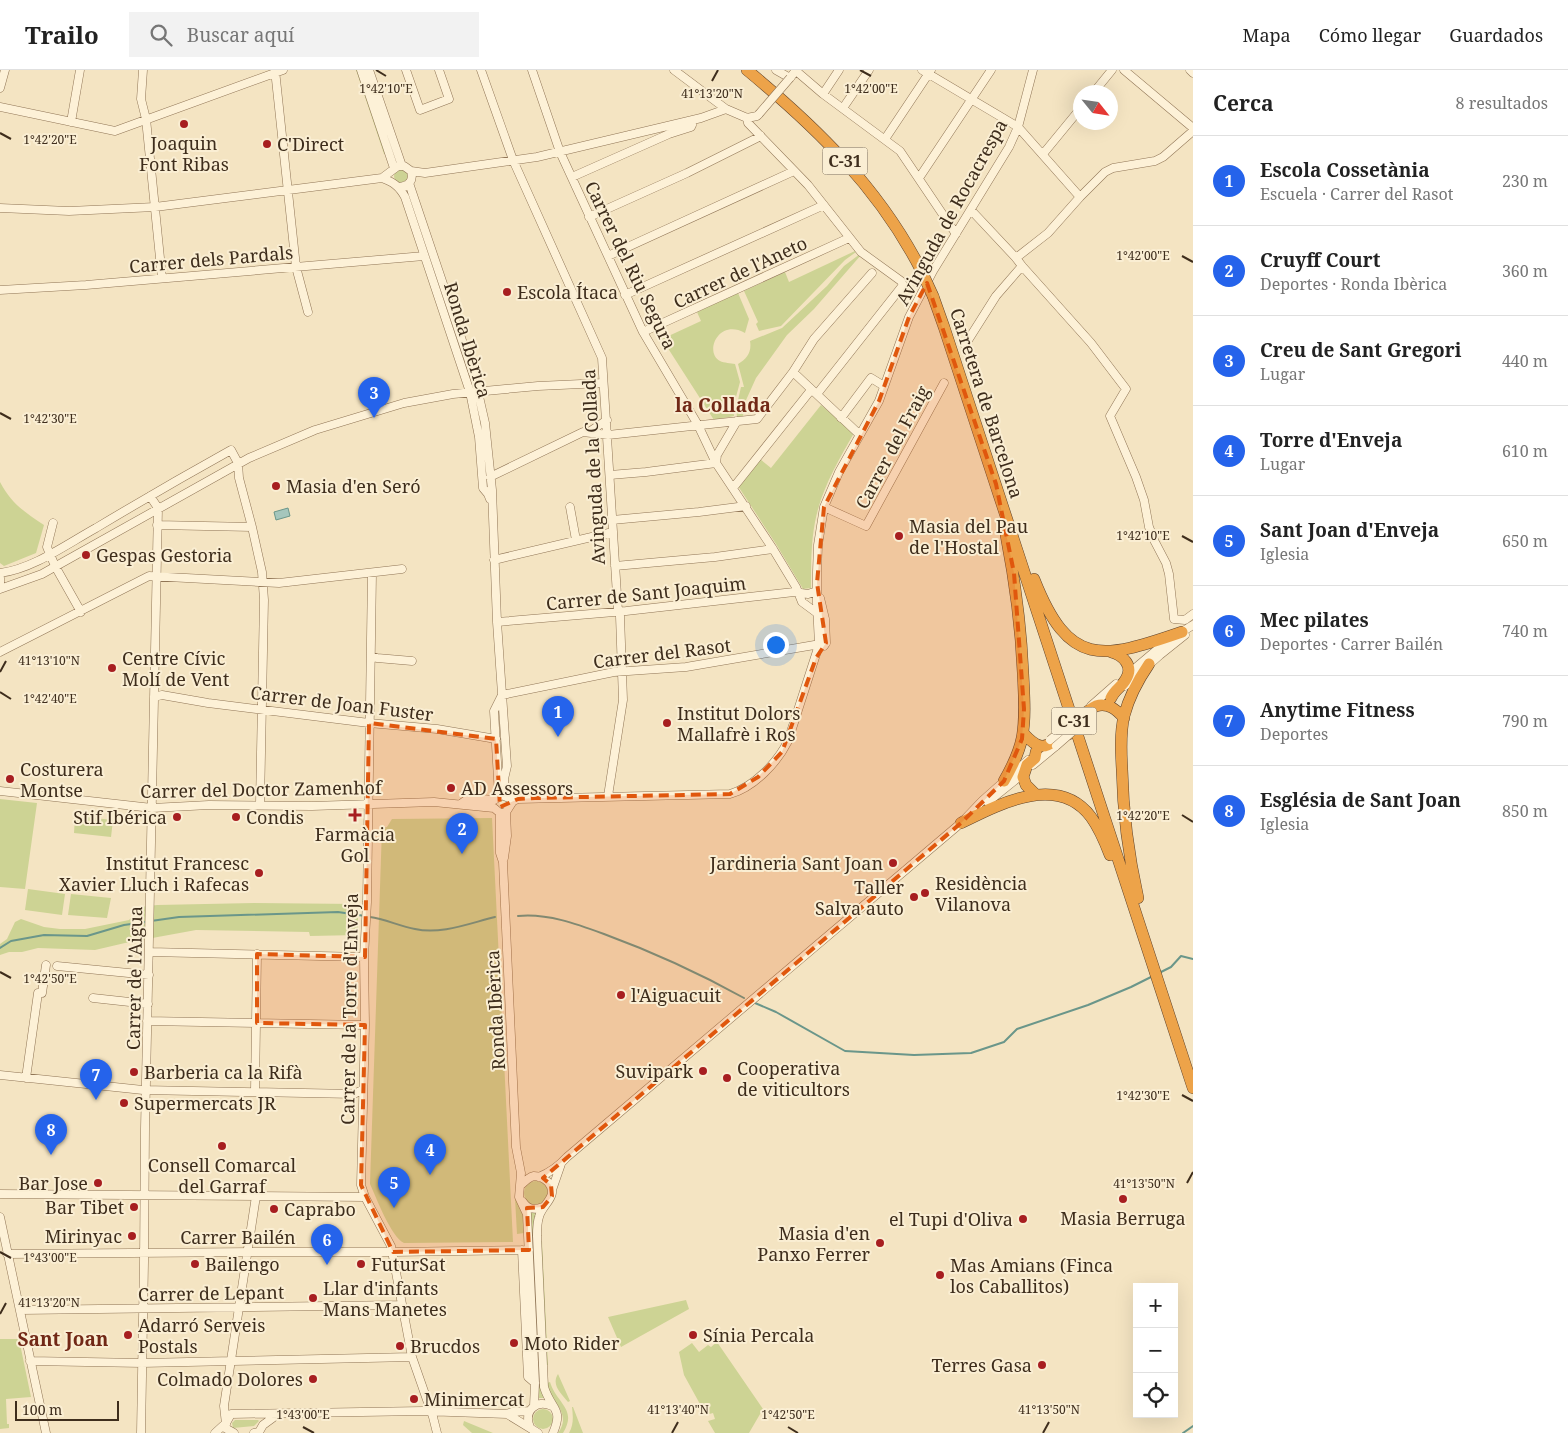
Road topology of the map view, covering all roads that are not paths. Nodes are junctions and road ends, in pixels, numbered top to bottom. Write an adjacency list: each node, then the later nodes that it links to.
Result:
1 (5, 70): 26 (street)
2 (80, 70): 35 (street)
3 (142, 70): 34 (street)
4 (361, 70): 44 (street)
5 (369, 70): 44 (street)
6 (406, 70): 7 (street)
7 (439, 70)
8 (481, 70): 43 (street, Avinguda de la Collada)
9 (532, 70): 41 (street, Carrer del Riu Segura)
10 (674, 70): 31 (street)
11 (747, 70): 93 (highway, Carretera de Barcelona / C-31, bridge)
12 (776, 70): 24 (street)
13 (796, 70): 24 (street); 27 (street)
14 (839, 70): 27 (street)
15 (870, 70): 30 (street)
16 (991, 70): 28 (street)
17 (1033, 70): 36 (street, Avinguda de Rocacrespa)
18 (1112, 70): 25 (street)
19 (1124, 70): 37 (street)
20 (1190, 70): 23 (street)
21 (278, 71): 34 (street); 54 (street)
22 (927, 71): 28 (street); 40 (street)
23 (1193, 73)
24 (790, 78): 33 (street, bridge)
25 (1100, 85)
26 (0, 88)
27 (823, 94): 30 (street)
28 (972, 99): 36 (street); 50 (street)
29 (0, 108): 35 (street)
30 (843, 108): 40 (street)
31 (726, 109): 33 (street); 38 (street)
32 (1073, 117): 42 (street)
33 (747, 118): 39 (street)
34 (146, 119): 35 (street); 57 (street)
35 (71, 122)
36 (1018, 127): 42 (street); 59 (street, Avinguda de Rocacrespa)
37 (1193, 129): 55 (street)
38 (623, 135): 41 (street); 48 (street)
39 (761, 136): 46 (street); 60 (street)
40 (885, 139): 50 (street)
41 (560, 152): 43 (street); 48 (street, Carrer del Riu Segura)
42 (1043, 154): 55 (street)
43 (513, 160): 47 (street); 76 (street, Avinguda de la Collada)
44 (396, 168): 45 (street); 49 (street); 51 (street)
45 (411, 171): 47 (street); 52 (street, Ronda Ibèrica)
46 (794, 171): 56 (street); 64 (street)
47 (425, 173): 52 (street)
48 (572, 177): 60 (street, Carrer del Riu Segura)
49 (382, 178): 51 (street); 54 (street)
50 (919, 178): 61 (street)
51 (392, 182): 53 (street)
52 (410, 183): 53 (street); 80 (street, Ronda Ibèrica)
53 (400, 187): 63 (street, Ronda Ibèrica)
54 (289, 191): 57 (street); 67 (street)
55 (1080, 197): 65 (street)
56 (824, 205): 62 (street); 71 (street)
57 (155, 207): 58 (street); 69 (street)
58 (0, 208)
59 (971, 210): 61 (street, Avinguda de Rocacrespa); 65 (street)
60 (589, 217): 64 (street, Carrer del Riu Segura)
61 (956, 234): 78 (street, Avinguda de Rocacrespa)
62 (849, 238): 73 (street, Carrer de l'Aneto); 81 (street)
63 (424, 256): 67 (street, Carrer dels Pardals); 79 (street, Ronda Ibèrica)
64 (608, 256): 71 (street, Carrer del Riu Segura)
65 (1016, 258): 66 (street)
66 (1022, 266): 74 (street); 124 (street)
67 (296, 267): 69 (street, Carrer dels Pardals); 72 (street)
68 (872, 273): 75 (street)
69 (162, 278): 70 (street, Carrer dels Pardals)
70 (0, 290)
71 (625, 295): 73 (street, Carrer del Riu Segura)
72 (308, 312)
73 (643, 332): 85 (street, Carrer del Riu Segura)
74 (965, 345)
75 (793, 372): 81 (street); 84 (street)
76 (603, 382): 80 (street); 83 (street, Avinguda de la Collada)
77 (944, 384): 99 (street, Carrer del Fraig)
78 (884, 386): 82 (street); 88 (street, Avinguda de Rocacrespa)
79 (470, 392): 80 (street); 89 (street); 96 (street, Ronda Ibèrica)
80 (479, 392): 92 (street, Ronda Ibèrica)
81 (814, 392): 82 (street); 94 (street)
82 (841, 418): 88 (street)
83 (607, 420): 86 (street); 87 (street, Avinguda de la Collada)
84 (737, 421): 85 (street); 90 (street)
85 (698, 425): 87 (street); 90 (street, Carrer del Riu Segura)
86 (589, 432): 87 (street); 92 (street)
87 (608, 435): 91 (street, Avinguda de la Collada)
88 (860, 435): 99 (street, Avinguda de Rocacrespa)
89 (238, 463): 95 (street); 100 (street); 104 (street)
90 (716, 464): 91 (street); 94 (street, Carrer del Riu Segura)
91 (610, 475): 101 (street, Avinguda de la Collada)
92 (490, 477): 96 (street, Ronda Ibèrica)
93 (996, 484): 131 (highway); 144 (highway); 162 (highway, Carretera de Barcelona / C-31)
94 (733, 488): 97 (street, Carrer del Riu Segura)
95 (150, 496): 100 (street); 108 (street)
96 (492, 504): 109 (street, Ronda Ibèrica)
97 (746, 506): 101 (street); 107 (street, Carrer del Riu Segura)
98 (570, 507): 106 (street)
99 (824, 507): 119 (street, Avinguda de Rocacrespa)
100 (158, 508): 103 (street, Carrer de l'Aigua); 110 (street)
101 (612, 520): 105 (street, Avinguda de la Collada)
102 (53, 523): 108 (street)
103 (157, 525): 104 (street); 115 (street, Carrer de l'Aigua)
104 (252, 527): 117 (street)
105 (613, 532): 106 (street); 111 (street, Avinguda de la Collada)
106 (576, 540): 109 (street)
107 (774, 549): 111 (street); 120 (street, Carrer del Riu Segura)
108 (50, 554): 110 (street); 114 (street)
109 (494, 560): 126 (street, Ronda Ibèrica)
110 (55, 566): 118 (street); 121 (street)
111 (614, 566): 122 (street, Avinguda de la Collada)
112 (402, 569): 113 (street)
113 (372, 572): 117 (street); 132 (street, Carrer de la Torre d'Enveja)
114 (0, 574)
115 (156, 577): 117 (street); 121 (street); 138 (street, Carrer de l'Aigua)
116 (0, 578): 118 (street)
117 (263, 582): 140 (street)
118 (0, 590)
119 (818, 591): 120 (street, Carrer de Sant Joaquim); 123 (street, Avinguda de Rocacrespa); 125 (street, Avinguda de Rocacrespa)
120 (797, 592): 122 (street, Carrer de Sant Joaquim); 123 (street, Carrer del Riu Segura)
121 (81, 612): 130 (street)
122 (618, 612): 126 (street, Carrer de Sant Joaquim); 135 (street, Avinguda de la Collada)
123 (817, 614): 125 (street, Carrer del Riu Segura); 129 (street, Avinguda de Rocacrespa)
124 (1193, 614)
125 (825, 619): 129 (street, Avinguda de Rocacrespa)
126 (497, 622): 137 (street, Ronda Ibèrica)
127 (1193, 625): 128 (street)
128 (1187, 631): 131 (highway); 134 (street); 136 (street)
129 (822, 644): 135 (street, Carrer del Rasot); 152 (street, Avinguda de Rocacrespa)
130 (0, 652)
131 (1111, 652): 136 (highway)
132 (371, 656): 133 (street); 143 (street, Carrer de la Torre d'Enveja)
133 (412, 661)
134 (1149, 664): 139 (street); 142 (highway)
135 (622, 672): 137 (street, Carrer del Rasot); 152 (street, Avinguda de la Collada)
136 (1129, 673): 139 (highway); 141 (street)
137 (502, 695): 146 (street, Ronda Ibèrica); 154 (street, Ronda Ibèrica)
138 (154, 697): 140 (street, Carrer de Joan Fuster); 156 (street, Carrer de l'Aigua)
139 (1106, 702): 141 (highway); 142 (highway)
140 (261, 709): 143 (street, Carrer de Joan Fuster); 155 (street)
141 (1082, 716): 145 (street, bridge); 147 (street, bridge)
142 (1124, 718): 162 (highway)
143 (370, 723): 146 (street, Carrer de Joan Fuster); 153 (street, Carrer de la Torre d'Enveja)
144 (1022, 733): 147 (highway); 149 (highway)
145 (1071, 733): 147 (highway)
146 (496, 739): 154 (street, Ronda Ibèrica)
147 (1046, 746): 148 (street); 148 (highway); 149 (street)
148 (1024, 772): 151 (highway); 157 (street)
149 (1004, 780): 157 (street)
150 (0, 790): 156 (street, Carrer del Doctor Zamenhof)
151 (1034, 794): 158 (highway); 162 (highway)
152 (608, 796): 154 (street)
153 (368, 803): 154 (street, Carrer del Doctor Zamenhof); 155 (street, Carrer del Doctor Zamenhof); 161 (street, Carrer de la Torre d'Enveja)
154 (502, 803): 177 (street, Ronda Ibèrica)
155 (260, 804): 156 (street, Carrer del Doctor Zamenhof)
156 (152, 808): 159 (street, Carrer de l'Aigua)
157 (974, 811): 158 (street)
158 (961, 823): 178 (street)
159 (150, 952): 160 (street); 165 (street, Carrer de l'Aigua)
160 (257, 954): 161 (street); 169 (street)
161 (364, 957): 170 (street, Carrer de la Torre d'Enveja)
162 (1153, 963): 173 (highway, Carretera de Barcelona / C-31)
163 (46, 965): 172 (street)
164 (57, 966): 165 (street)
165 (149, 975): 167 (street, Carrer de l'Aigua)
166 (93, 998): 167 (street)
167 (148, 1004): 168 (street, Carrer de l'Aigua)
168 (147, 1021): 169 (street); 174 (street, Carrer de l'Aigua)
169 (257, 1023): 170 (street); 176 (street)
170 (365, 1025): 175 (street, Carrer de la Torre d'Enveja)
171 (0, 1075): 172 (street)
172 (26, 1078): 174 (street)
173 (1193, 1088)
174 (147, 1090): 176 (street); 183 (street, Carrer de l'Aigua)
175 (362, 1090): 176 (street); 185 (street, Carrer de la Torre d'Enveja)
176 (255, 1092)
177 (518, 1157): 179 (street); 180 (street, Ronda Ibèrica)
178 (561, 1164): 179 (street); 181 (street)
179 (537, 1177): 180 (street); 181 (street)
180 (521, 1185): 186 (street, Ronda Ibèrica)
181 (552, 1190): 187 (street)
182 (0, 1194): 183 (street)
183 (144, 1196): 184 (street); 190 (street, Carrer de l'Aigua)
184 (256, 1196): 185 (street); 191 (street)
185 (365, 1197): 192 (street, Carrer de la Torre d'Enveja)
186 (519, 1197): 187 (street); 189 (street, Ronda Ibèrica)
187 (543, 1208): 202 (street)
188 (0, 1217): 193 (street)
189 (526, 1250): 192 (street, Carrer Bailén); 203 (street, Ronda Ibèrica)
190 (144, 1252): 191 (street, Carrer Bailén); 193 (street, Carrer Bailén); 196 (street, Carrer de l'Aigua)
191 (248, 1252): 192 (street, Carrer Bailén); 195 (street)
192 (393, 1252): 194 (street, Carrer de la Torre d'Enveja)
193 (7, 1254): 197 (street)
194 (402, 1305): 195 (street, Carrer de Lepant); 198 (street, Carrer de la Torre d'Enveja)
195 (239, 1308): 196 (street, Carrer de Lepant); 199 (street)
196 (143, 1309): 197 (street, Carrer de Lepant); 201 (street, Carrer de l'Aigua)
197 (21, 1310): 200 (street)
198 (412, 1357): 199 (street); 204 (street, Carrer de la Torre d'Enveja)
199 (231, 1360): 201 (street); 208 (street)
200 (30, 1361): 201 (street); 212 (street)
201 (142, 1362): 213 (street, Carrer de l'Aigua)
202 (552, 1406): 203 (street); 211 (street)
203 (532, 1408): 207 (street); 210 (street, Ronda Ibèrica)
204 (432, 1412): 206 (street); 207 (street); 216 (street, Carrer de la Torre d'Enveja)
205 (257, 1414): 206 (street); 208 (street); 209 (street)
206 (278, 1414): 209 (street)
207 (507, 1414): 210 (street, Ronda Ibèrica)
208 (225, 1428): 214 (street); 215 (street)
209 (258, 1431)
210 (534, 1431)
211 (552, 1432)
212 (46, 1433)
213 (141, 1433)
214 (215, 1433)
215 (234, 1433)
216 (438, 1433)

